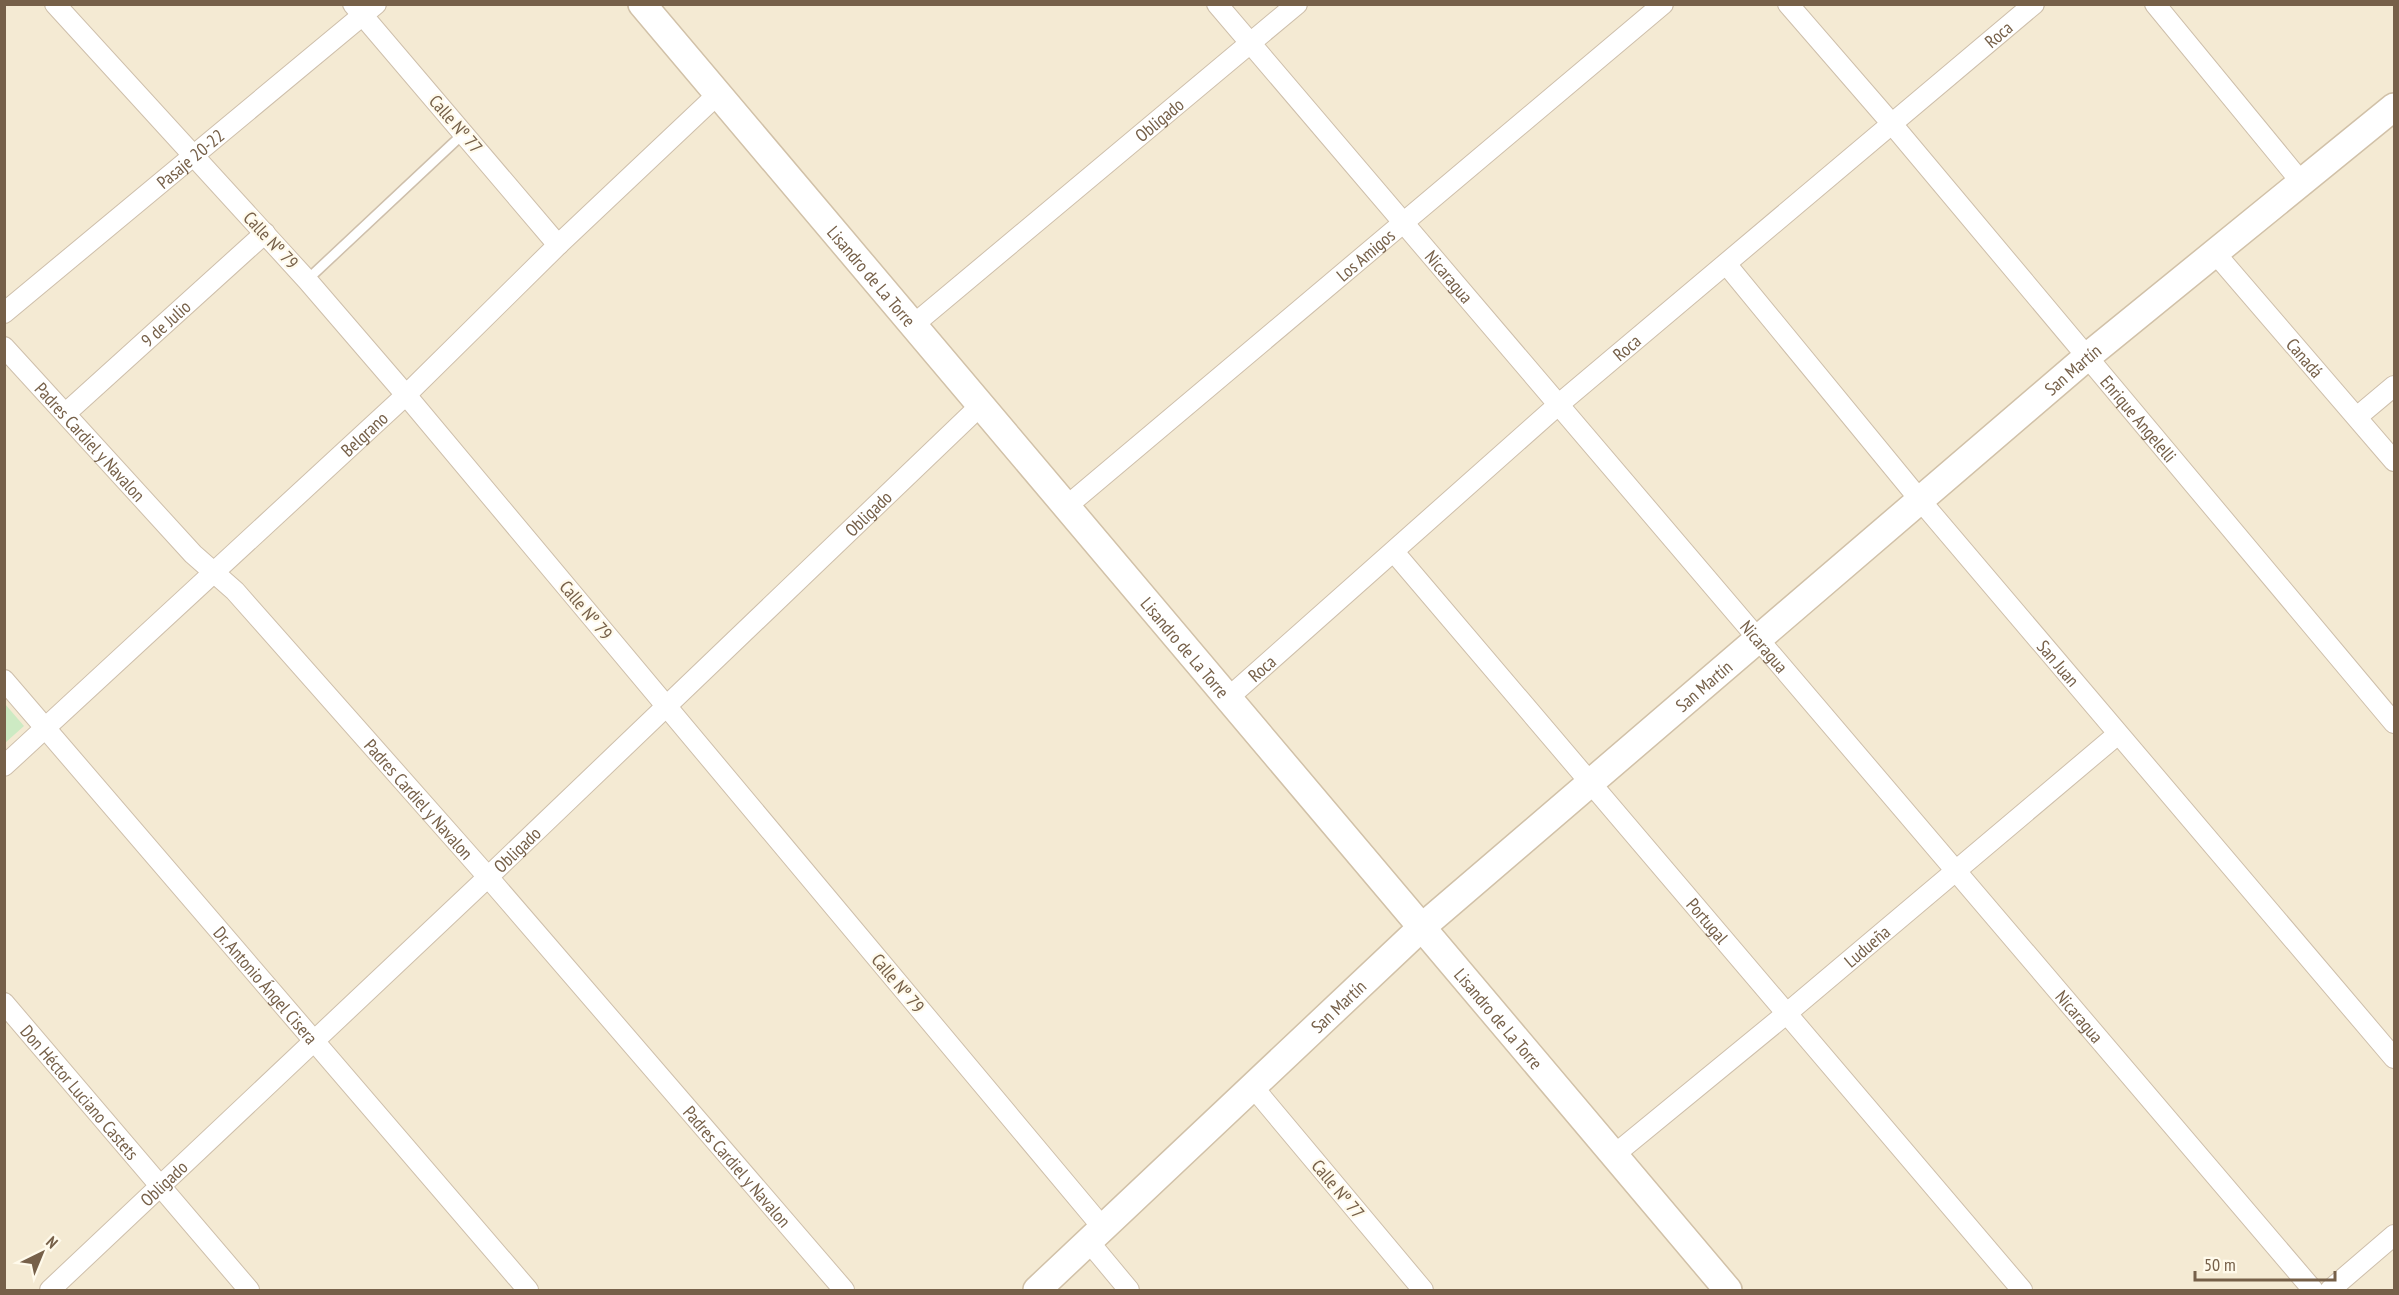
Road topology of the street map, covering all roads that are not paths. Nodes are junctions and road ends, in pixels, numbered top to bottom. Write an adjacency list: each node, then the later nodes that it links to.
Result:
1 (55, 4): 15 (street, Calle Nº 79)
2 (642, 4): 11 (street, Lisandro de La Torre)
3 (1216, 4): 10 (street, Nicaragua)
4 (1297, 4): 10 (street, Obligado)
5 (1663, 4): 17 (street, Los Amigos)
6 (1788, 4): 13 (street, Enrique Angelelli)
7 (2034, 4): 13 (street, Roca)
8 (2155, 4): 16 (street)
9 (364, 8): 14 (street, Calle Nº 77); 15 (street, Pasaje 20-22)
10 (1250, 44): 17 (street, Nicaragua); 24 (street, Obligado)
11 (718, 94): 19 (street, Belgrano); 24 (street, Lisandro de La Torre)
12 (2394, 107): 16 (street, San Martín)
13 (1892, 124): 21 (street, Roca); 26 (street, Enrique Angelelli)
14 (464, 133): 19 (street, Calle Nº 77); 22 (lane)
15 (194, 156): 18 (street, Calle Nº 79); 23 (street, Pasaje 20-22)
16 (2302, 183): 20 (street, San Martín)
17 (1401, 222): 30 (street, Nicaragua); 35 (street, Los Amigos)
18 (265, 233): 22 (street, Calle Nº 79); 31 (street, 9 de Julio)
19 (558, 245): 28 (street, Belgrano)
20 (2215, 253): 26 (street, San Martín); 32 (street, Canadá)
21 (1727, 265): 30 (street, Roca); 34 (street, San Juan)
22 (307, 280): 28 (street, Calle Nº 79)
23 (4, 313)
24 (912, 326): 29 (street, Lisandro de La Torre)
25 (4, 347): 31 (street, Padres Cardiel y Navalon)
26 (2088, 356): 34 (street, San Martín); 42 (street, Enrique Angelelli)
27 (2394, 386): 32 (street)
28 (406, 395): 37 (street, Belgrano); 41 (street, Calle Nº 79)
29 (981, 405): 35 (street, Lisandro de La Torre); 41 (street, Obligado)
30 (1558, 405): 36 (street, Roca); 38 (street, Nicaragua)
31 (66, 413): 37 (street, Padres Cardiel y Navalon)
32 (2357, 417): 33 (street, Canadá)
33 (2394, 461)
34 (1920, 500): 38 (street, San Martín); 44 (street, San Juan)
35 (1067, 506): 40 (street, Lisandro de La Torre)
36 (1394, 552): 40 (street, Roca); 46 (street, Portugal)
37 (214, 573): 43 (street, Belgrano); 48 (street, Padres Cardiel y Navalon)
38 (1758, 640): 46 (street, San Martín); 47 (street, Nicaragua)
39 (4, 680): 43 (street, Dr. Antonio Ángel Cisera)
40 (1228, 698): 49 (street, Lisandro de La Torre)
41 (667, 707): 48 (street, Obligado); 57 (street, Calle Nº 79)
42 (2394, 723)
43 (45, 728): 45 (street, Belgrano); 52 (street, Dr. Antonio Ángel Cisera)
44 (2118, 734): 47 (street, Ludueña); 53 (street, San Juan)
45 (4, 766)
46 (1590, 784): 49 (street, San Martín); 51 (street, Portugal)
47 (1955, 872): 51 (street, Ludueña); 68 (street, Nicaragua)
48 (488, 877): 52 (street, Obligado); 62 (street, Padres Cardiel y Navalon)
49 (1421, 928): 54 (street, San Martín); 55 (street, Lisandro de La Torre)
50 (4, 1003): 56 (street, Don Héctor Luciano Castets)
51 (1786, 1014): 55 (street, Ludueña); 67 (street, Portugal)
52 (315, 1040): 56 (street, Obligado); 61 (street, Dr. Antonio Ángel Cisera)
53 (2394, 1058)
54 (1253, 1087): 57 (street, San Martín); 65 (street, Calle Nº 77)
55 (1614, 1155): 66 (street, Lisandro de La Torre)
56 (160, 1185): 59 (street, Obligado); 60 (street, Don Héctor Luciano Castets)
57 (1096, 1235): 63 (street, San Martín); 64 (street, Calle Nº 79)
58 (2394, 1235): 69 (street)
59 (50, 1290)
60 (249, 1290)
61 (528, 1290)
62 (844, 1290)
63 (1037, 1290)
64 (1129, 1290)
65 (1423, 1290)
66 (1728, 1290)
67 (2022, 1290)
68 (2313, 1290)
69 (2330, 1290)

